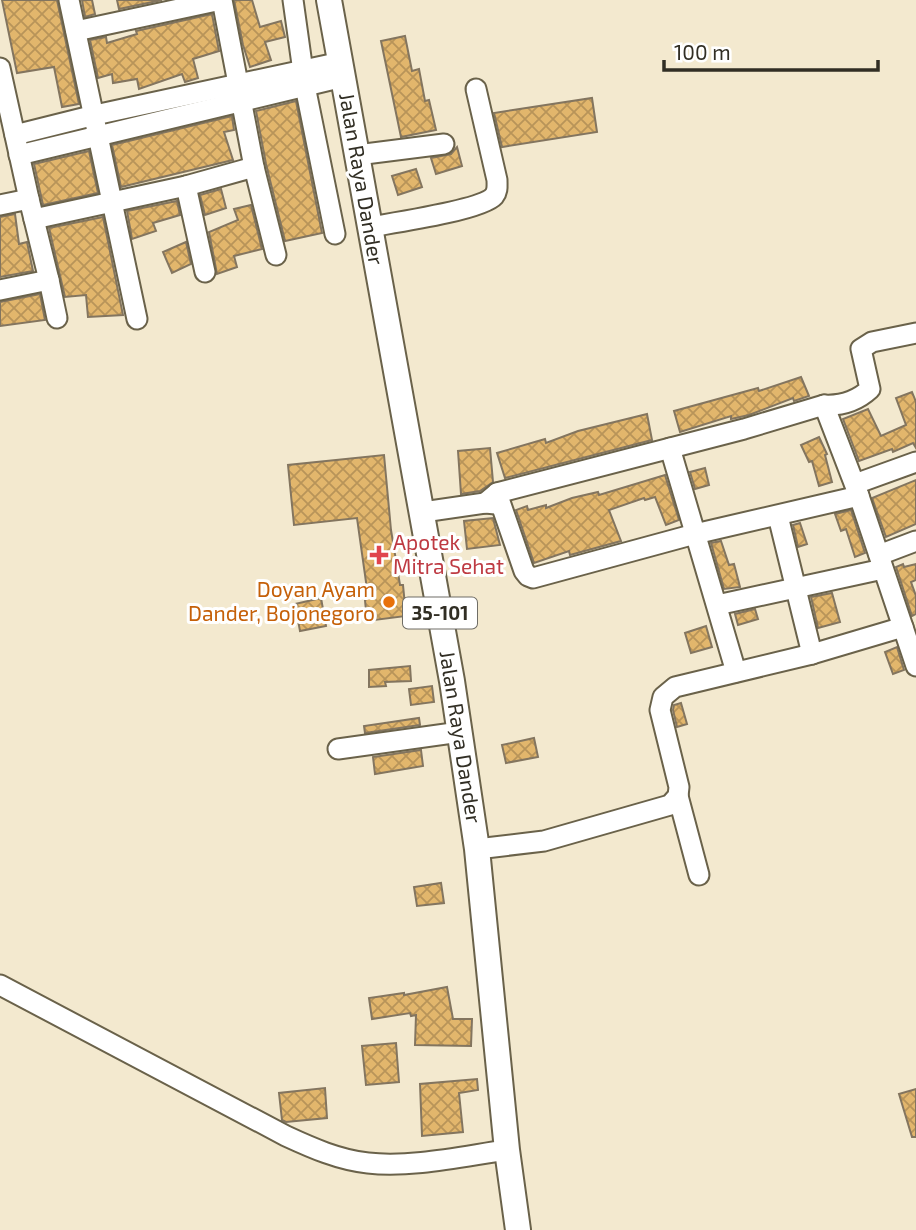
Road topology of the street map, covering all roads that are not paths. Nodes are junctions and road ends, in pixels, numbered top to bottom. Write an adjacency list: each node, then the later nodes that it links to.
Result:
1 (69, 0): 5 (street)
2 (221, 0): 5 (street); 10 (street)
3 (293, 0): 8 (street)
4 (329, 0): 6 (main road, Jalan Raya Dander / 35-101)
5 (76, 31): 11 (street)
6 (342, 70): 8 (street); 16 (main road, Jalan Raya Dander / 35-101)
7 (1, 75): 12 (street)
8 (304, 79): 10 (street); 24 (street)
9 (476, 89): 23 (street)
10 (241, 92): 11 (street); 13 (street); 17 (street)
11 (95, 115): 12 (street); 13 (street)
12 (9, 128): 15 (street)
13 (99, 134): 15 (street); 20 (street)
14 (444, 144): 16 (street)
15 (19, 155): 19 (street)
16 (357, 155): 23 (main road, Jalan Raya Dander / 35-101)
17 (254, 167): 18 (street); 25 (street)
18 (186, 186): 20 (street); 26 (street)
19 (29, 200): 21 (street); 22 (street)
20 (113, 201): 22 (street); 30 (street)
21 (0, 205)
22 (34, 219): 27 (street)
23 (370, 227): 37 (main road, Jalan Raya Dander / 35-101)
24 (335, 234)
25 (276, 255)
26 (205, 272)
27 (49, 280): 28 (street); 29 (street)
28 (0, 290)
29 (57, 318)
30 (136, 319)
31 (916, 333): 32 (street)
32 (830, 409): 33 (street); 35 (street)
33 (672, 454): 36 (street); 39 (street)
34 (916, 462): 35 (street)
35 (857, 490): 38 (street); 41 (street)
36 (494, 500): 37 (street); 39 (street)
37 (423, 512): 48 (main road, Jalan Raya Dander / 35-101)
38 (778, 516): 39 (street); 42 (street)
39 (695, 534): 43 (street)
40 (916, 541): 41 (street)
41 (881, 562): 42 (street); 44 (street)
42 (796, 588): 43 (street); 45 (street)
43 (717, 605): 47 (street)
44 (908, 630): 45 (street); 46 (street)
45 (812, 654): 47 (street)
46 (916, 666)
47 (736, 672): 50 (street)
48 (460, 732): 49 (street); 51 (main road, Jalan Raya Dander / 35-101)
49 (338, 749)
50 (678, 796): 51 (street); 52 (street)
51 (477, 849): 54 (main road, Jalan Raya Dander / 35-101)
52 (699, 875)
53 (0, 985): 54 (street)
54 (507, 1150): 55 (main road, Jalan Raya Dander / 35-101)
55 (518, 1230)

